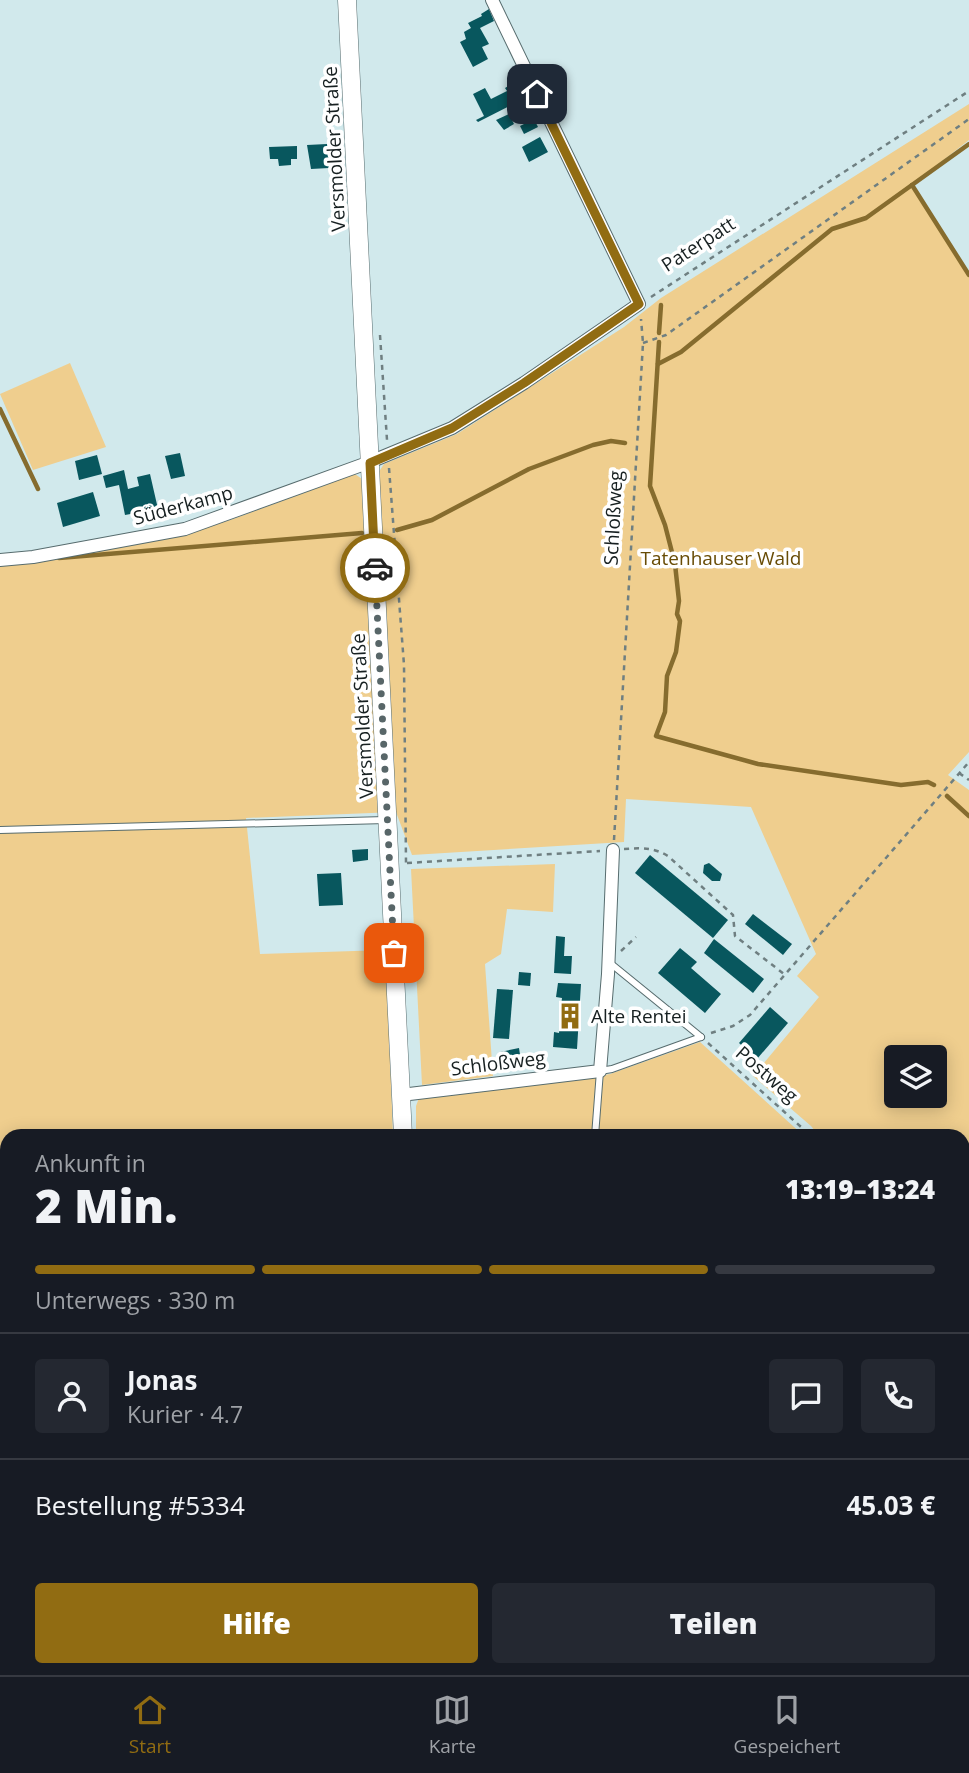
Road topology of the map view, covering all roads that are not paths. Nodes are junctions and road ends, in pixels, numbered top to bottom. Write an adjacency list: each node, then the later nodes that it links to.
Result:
1 (347, 0): 3 (main road, Versmolder Straße)
2 (492, 0): 3 (street)
3 (370, 463): 4 (street, Süderkamp); 5 (main road, Versmolder Straße)
4 (0, 560)
5 (388, 820): 6 (lane); 10 (main road, Versmolder Straße)
6 (0, 830)
7 (613, 850): 8 (street)
8 (609, 962): 9 (street); 9 (lane)
9 (600, 1071): 10 (street, Schloßweg); 12 (lane)
10 (401, 1095): 11 (main road, Versmolder Straße)
11 (402, 1129)
12 (596, 1129)

